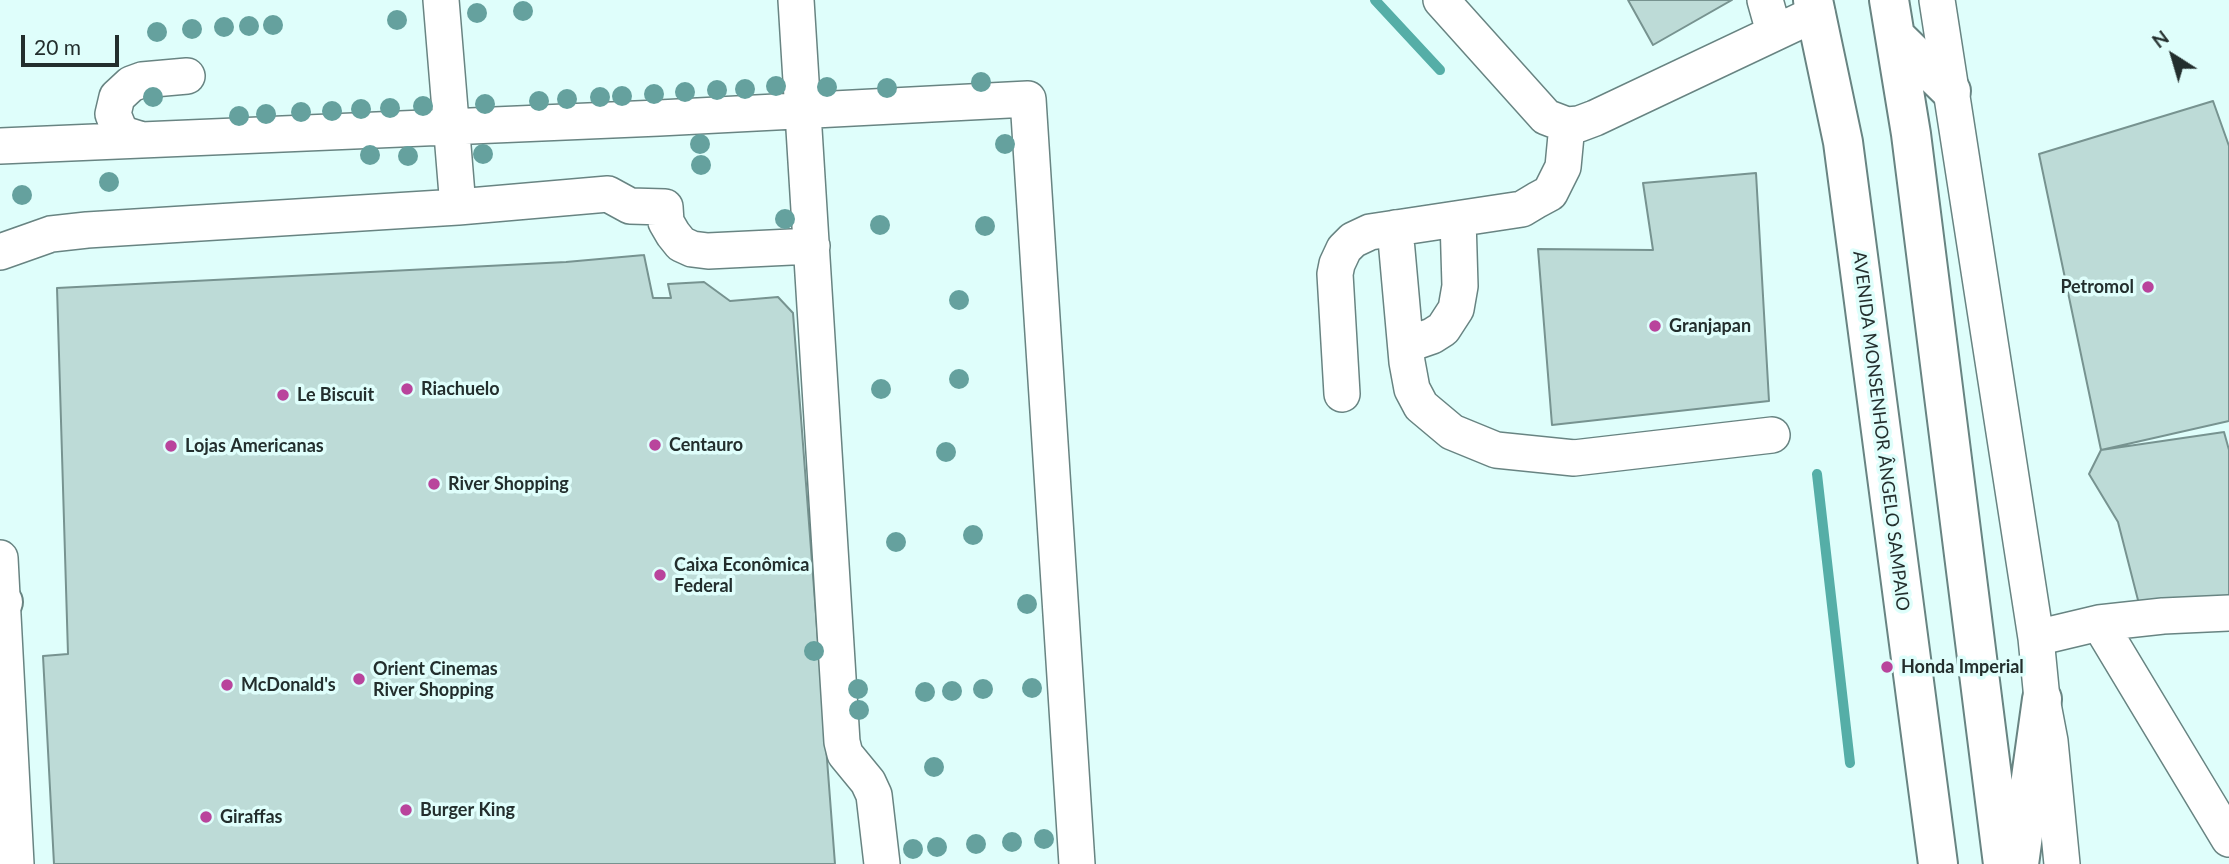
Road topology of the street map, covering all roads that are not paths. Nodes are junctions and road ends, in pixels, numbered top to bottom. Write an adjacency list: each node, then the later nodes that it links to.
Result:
1 (441, 0): 12 (street)
2 (796, 0): 10 (street)
3 (1441, 0): 11 (street)
4 (1937, 0): 9 (street)
5 (1815, 6): 6 (street); 33 (main road, AVENIDA MONSENHOR ÂNGELO SAMPAIO)
6 (1769, 16): 11 (street)
7 (1892, 18): 9 (main road); 34 (main road)
8 (187, 76): 13 (street)
9 (1951, 91): 27 (street)
10 (803, 110): 12 (street); 18 (street); 32 (street)
11 (1557, 121): 16 (street)
12 (451, 127): 13 (street); 15 (street)
13 (142, 140): 14 (street)
14 (0, 146)
15 (458, 207): 18 (street); 19 (street)
16 (1458, 219): 17 (street); 20 (street)
17 (1395, 228): 20 (street); 21 (street)
18 (812, 246): 31 (street)
19 (0, 251)
20 (1406, 345): 22 (street)
21 (1342, 394)
22 (1772, 435)
23 (0, 558): 24 (street)
24 (1, 603): 30 (street)
25 (2229, 613): 26 (street)
26 (2099, 623): 27 (street); 29 (street)
27 (2036, 638): 28 (street)
28 (2042, 699): 35 (main road); 36 (street)
29 (2229, 839)
30 (16, 864)
31 (882, 864)
32 (1077, 864)
33 (1938, 864)
34 (2003, 864)
35 (2019, 864)
36 (2062, 864)

